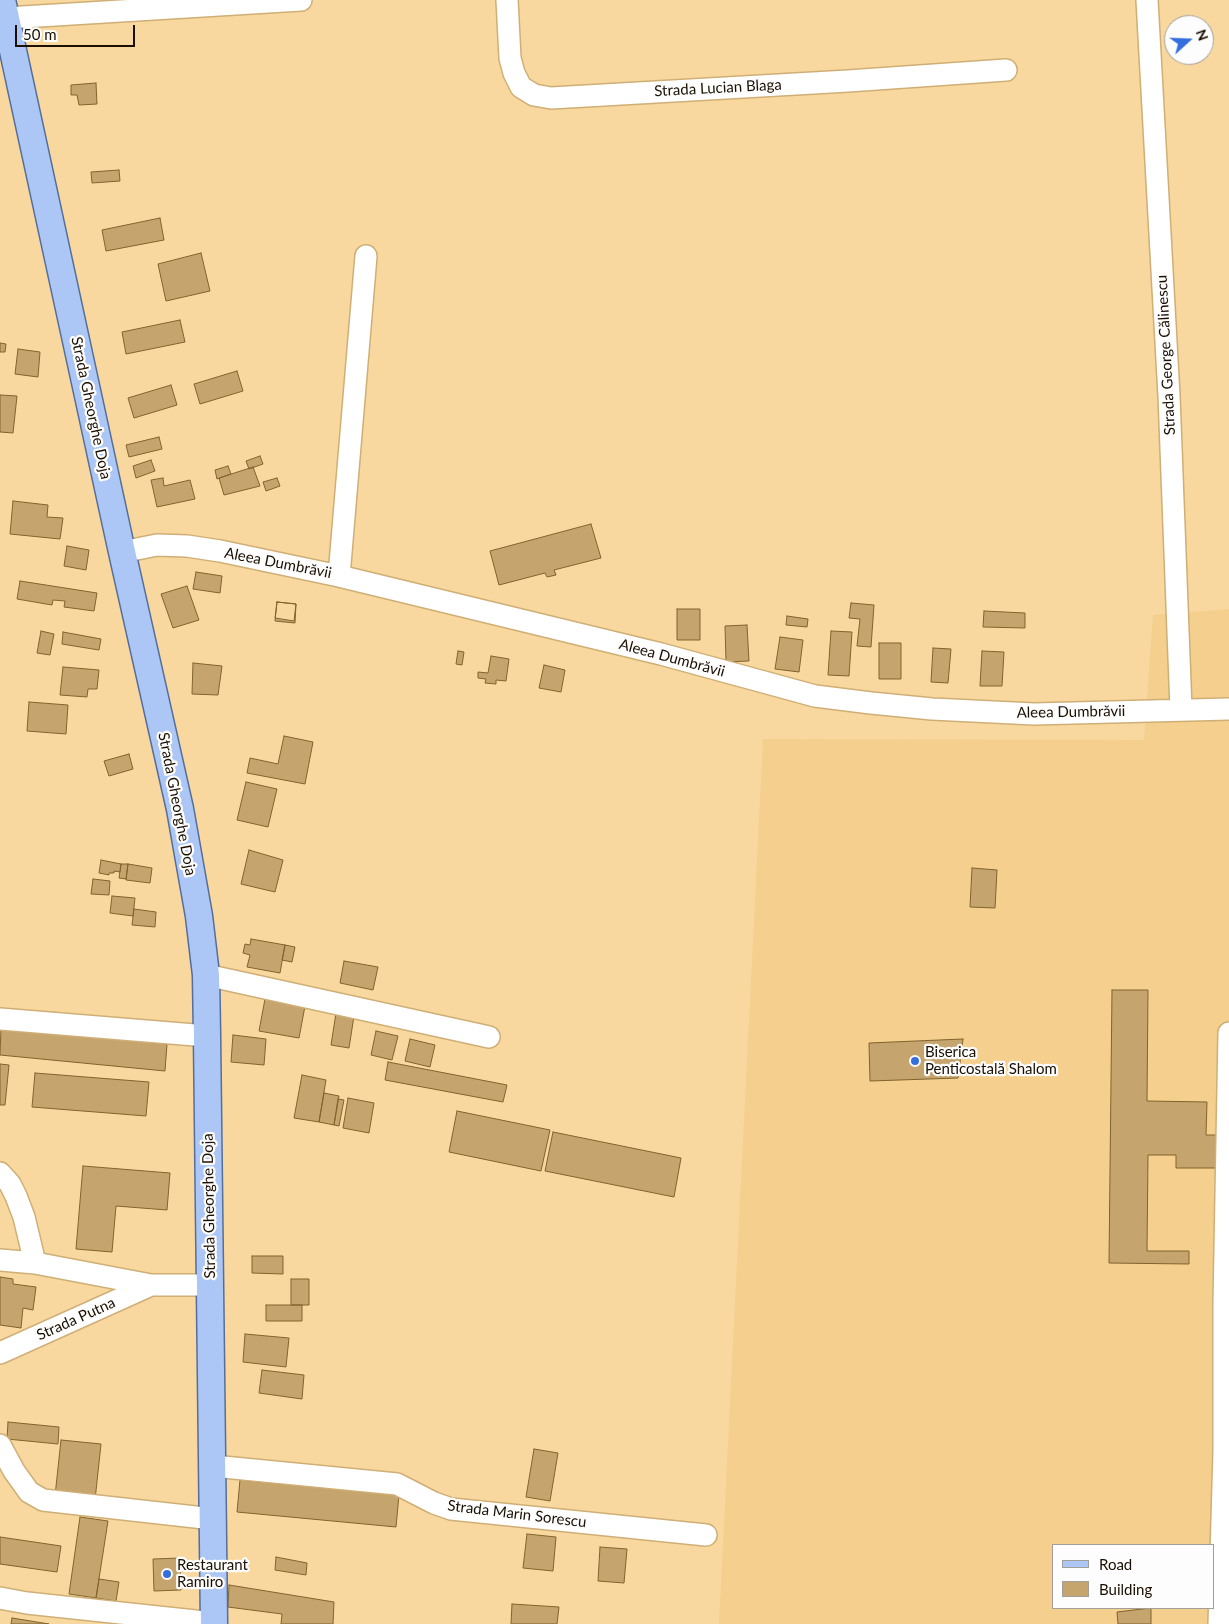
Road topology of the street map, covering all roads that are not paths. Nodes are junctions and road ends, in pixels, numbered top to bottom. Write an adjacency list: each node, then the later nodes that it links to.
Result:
1 (301, 0): 4 (street)
2 (507, 0): 5 (street, Strada Lucian Blaga)
3 (1148, 0): 9 (street, Strada George Călinescu)
4 (4, 9): 7 (main road, Strada Gheorghe Doja)
5 (1006, 70)
6 (366, 256): 8 (street)
7 (122, 552): 8 (street, Aleea Dumbrăvii); 11 (main road, Strada Gheorghe Doja)
8 (339, 576): 9 (street, Aleea Dumbrăvii)
9 (1181, 709): 10 (street, Aleea Dumbrăvii)
10 (1229, 709)
11 (206, 975): 14 (main road, Strada Gheorghe Doja); 15 (street)
12 (0, 1019): 14 (street)
13 (1229, 1033): 21 (street)
14 (207, 1036): 20 (main road, Strada Gheorghe Doja)
15 (489, 1037)
16 (0, 1173): 18 (street)
17 (0, 1260): 18 (street, Strada Putna)
18 (35, 1262): 19 (street, Strada Putna)
19 (151, 1285): 20 (street, Strada Putna); 22 (street, Strada Putna)
20 (210, 1285): 24 (main road, Strada Gheorghe Doja)
21 (1227, 1304): 29 (street)
22 (0, 1353)
23 (0, 1445): 25 (street)
24 (213, 1466): 25 (main road, Strada Gheorghe Doja); 26 (street, Strada Marin Sorescu)
25 (213, 1519): 28 (main road, Strada Gheorghe Doja)
26 (706, 1535)
27 (0, 1598): 28 (street)
28 (214, 1624)
29 (1219, 1624)

